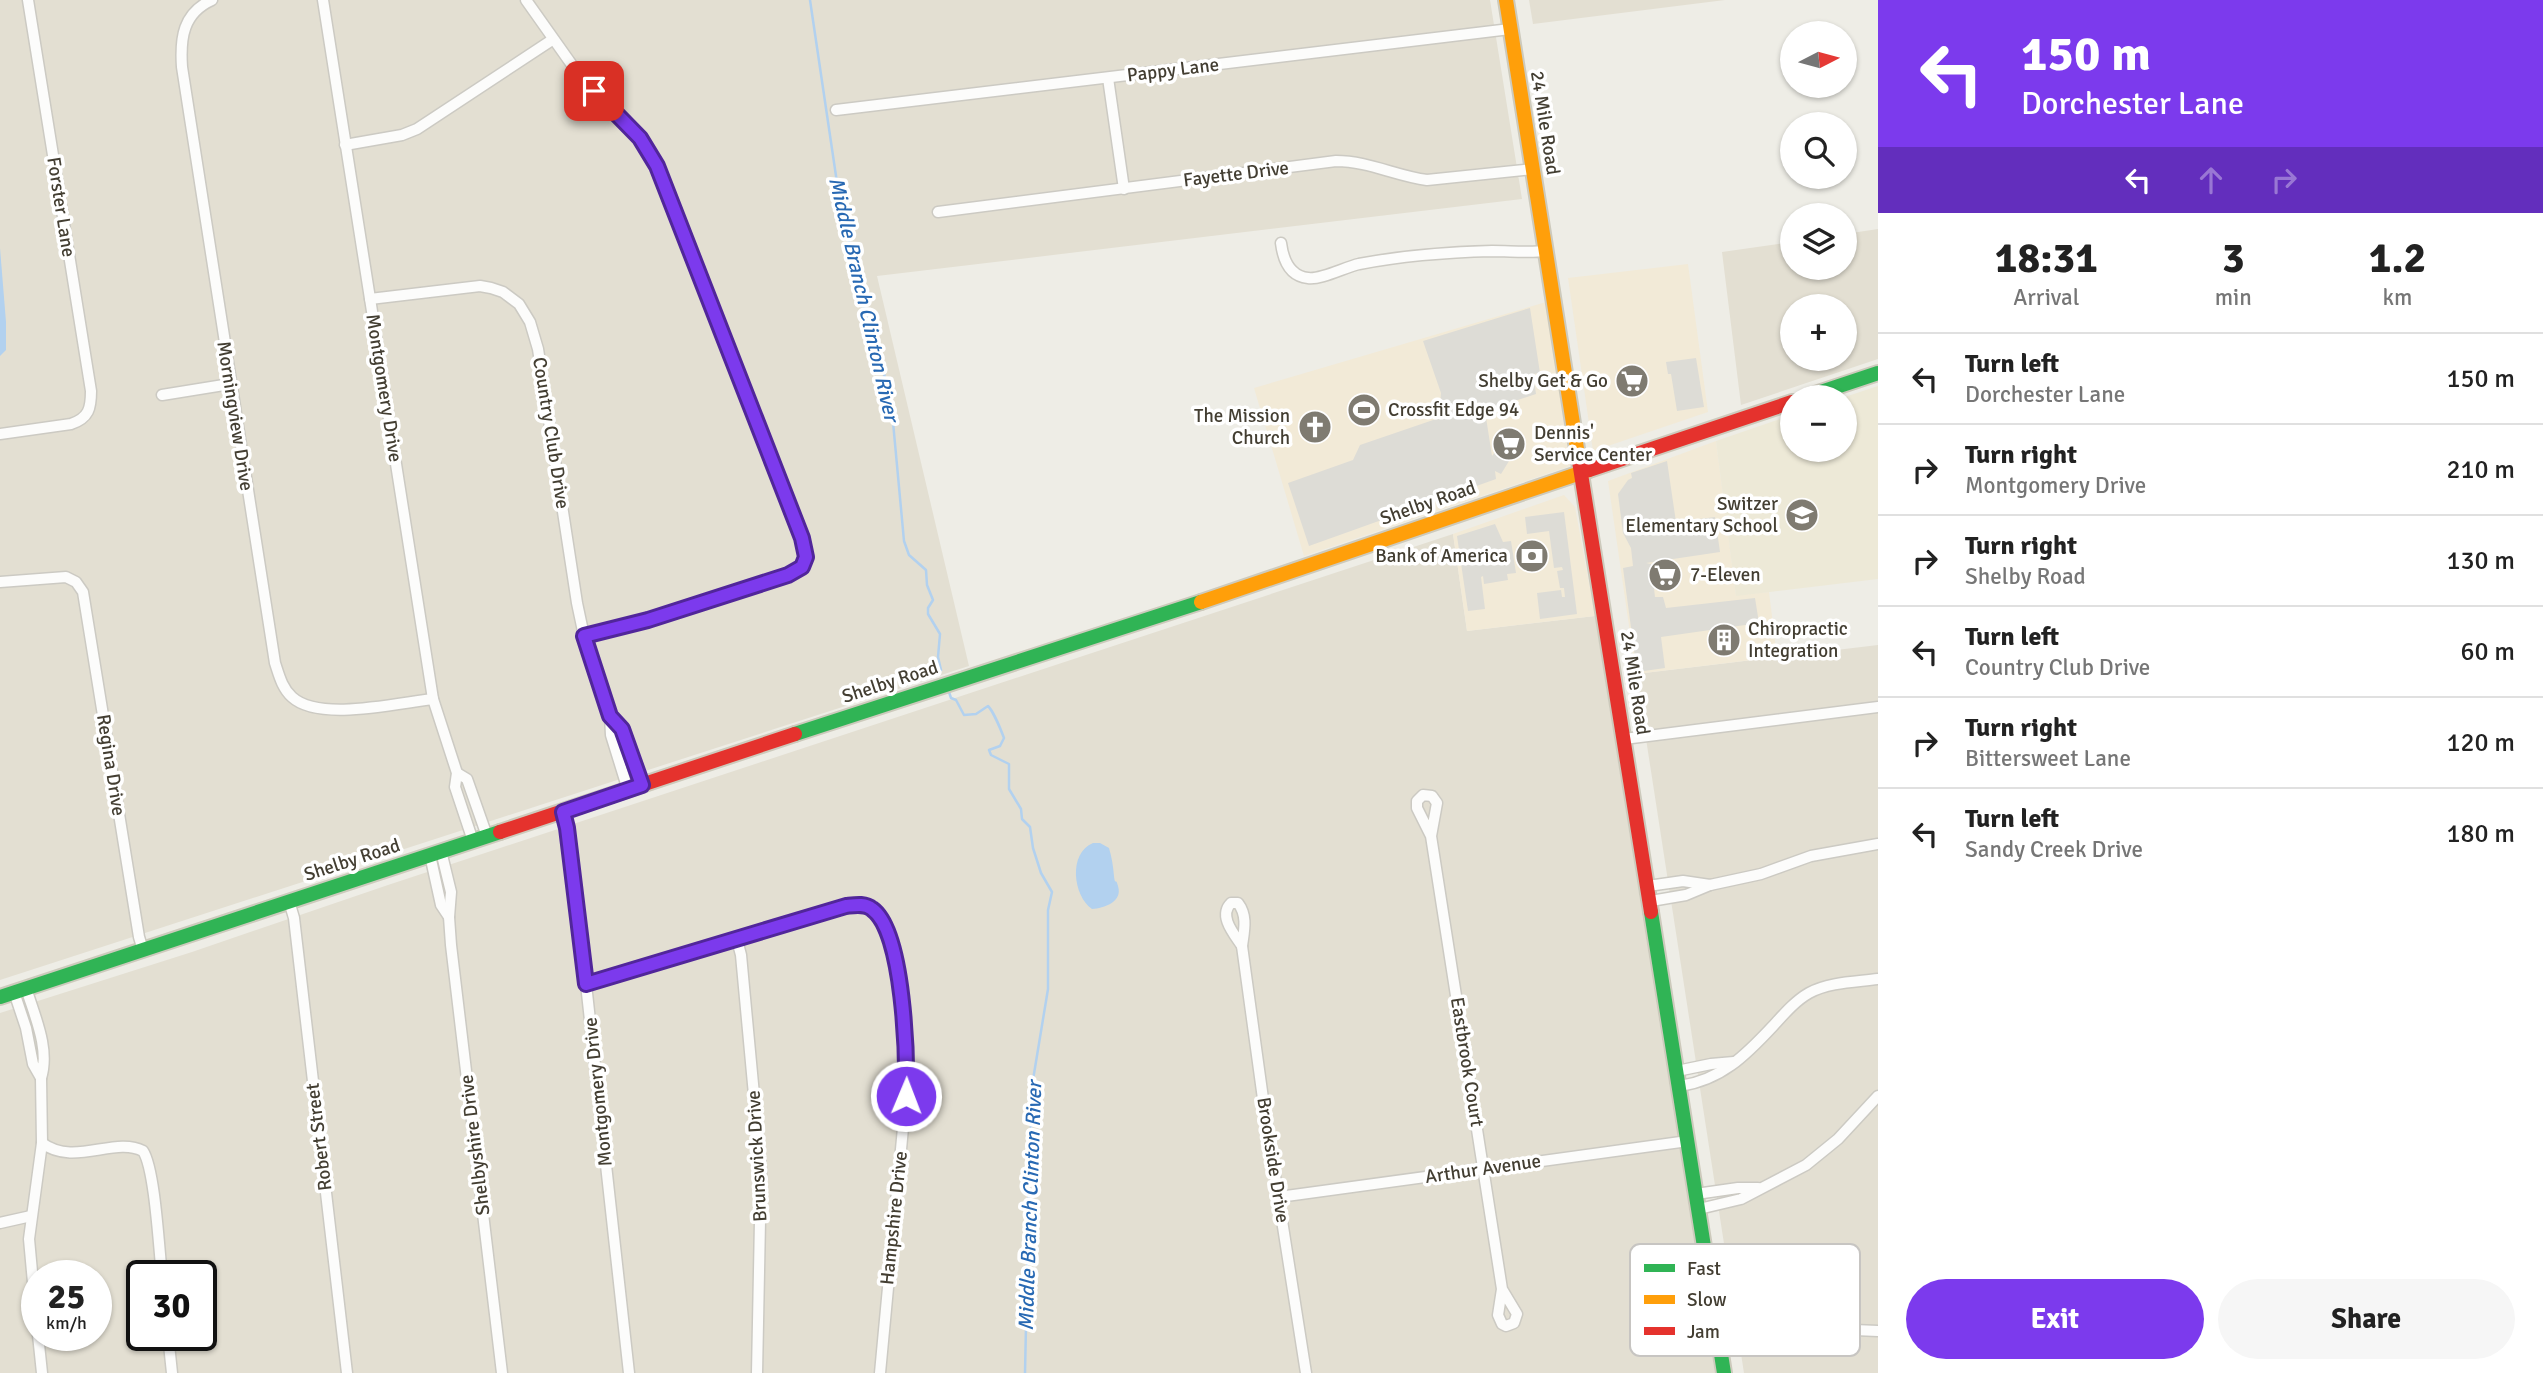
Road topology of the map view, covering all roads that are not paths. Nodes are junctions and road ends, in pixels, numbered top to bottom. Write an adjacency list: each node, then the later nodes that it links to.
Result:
1 (28, 0): 22 (street, Forster Lane)
2 (212, 0): 18 (street, Morningview Drive)
3 (323, 0): 10 (street, Montgomery Drive)
4 (526, 0): 7 (street)
5 (1506, 0): 6 (street, 24 Mile Road)
6 (1510, 29): 8 (street, Pappy Lane); 11 (street, 24 Mile Road)
7 (552, 40): 10 (street); 25 (street)
8 (1108, 78): 9 (street, Pappy Lane); 12 (street)
9 (836, 110)
10 (345, 145): 16 (street, Montgomery Drive)
11 (1532, 169): 12 (street, Fayette Drive); 15 (street, 24 Mile Road)
12 (1124, 189): 13 (street, Fayette Drive)
13 (938, 212)
14 (1281, 243): 15 (street)
15 (1546, 251): 23 (street, 24 Mile Road)
16 (370, 299): 25 (street, Country Club Drive); 26 (street, Montgomery Drive)
17 (1878, 373): 19 (street)
18 (230, 384): 20 (street); 26 (street, Morningview Drive)
19 (1842, 385)
20 (162, 395)
21 (1780, 406): 23 (street, Shelby Road)
22 (0, 433)
23 (1581, 473): 28 (street, 24 Mile Road); 30 (street, Shelby Road)
24 (0, 582): 42 (street, Regina Drive)
25 (584, 636): 30 (street, Country Club Drive)
26 (432, 699): 29 (street, Montgomery Drive)
27 (1878, 707): 28 (street)
28 (1624, 739): 37 (street, 24 Mile Road)
29 (457, 772): 33 (street, Montgomery Drive); 33 (street, Montgomery Drive)
30 (635, 788): 31 (street, Shelby Road)
31 (563, 812): 33 (street, Shelby Road); 44 (street, Montgomery Drive)
32 (1431, 836): 52 (street, Eastbrook Court)
33 (480, 839): 35 (street, Shelby Road)
34 (1878, 844): 36 (street)
35 (435, 853): 38 (street, Shelby Road); 70 (street, Shelbyshire Drive)
36 (1710, 885): 37 (street); 39 (street)
37 (1648, 886): 39 (street, 24 Mile Road)
38 (289, 901): 42 (street, Shelby Road); 69 (street, Robert Street)
39 (1651, 901): 47 (street, 24 Mile Road)
40 (737, 940): 44 (street); 72 (street, Brunswick Drive); 73 (street, Hampshire Drive)
41 (1242, 946): 55 (street, Brookside Drive)
42 (143, 950): 45 (street, Shelby Road)
43 (1878, 979): 46 (street)
44 (586, 984): 71 (street, Montgomery Drive)
45 (13, 993): 51 (street)
46 (1735, 1062): 47 (street); 48 (street)
47 (1677, 1071): 48 (street, 24 Mile Road)
48 (1679, 1087): 50 (street, 24 Mile Road)
49 (1878, 1096): 53 (street)
50 (1688, 1141): 52 (street, Arthur Avenue); 54 (street, 24 Mile Road)
51 (42, 1143): 57 (street); 61 (street)
52 (1484, 1170): 55 (street, Arthur Avenue); 62 (street, Eastbrook Court)
53 (1759, 1188): 54 (street); 56 (street)
54 (1696, 1194): 56 (street, 24 Mile Road)
55 (1279, 1197): 74 (street, Brookside Drive)
56 (1699, 1209): 59 (street, 24 Mile Road)
57 (31, 1216): 58 (street); 60 (street)
58 (0, 1223)
59 (1704, 1244)
60 (29, 1260)
61 (160, 1260)
62 (1502, 1289)
63 (1860, 1330): 64 (street)
64 (1878, 1331)
65 (40, 1351): 67 (street)
66 (171, 1351): 68 (street)
67 (42, 1373)
68 (173, 1373)
69 (347, 1373)
70 (502, 1373)
71 (629, 1373)
72 (757, 1373)
73 (880, 1373)
74 (1306, 1373)

